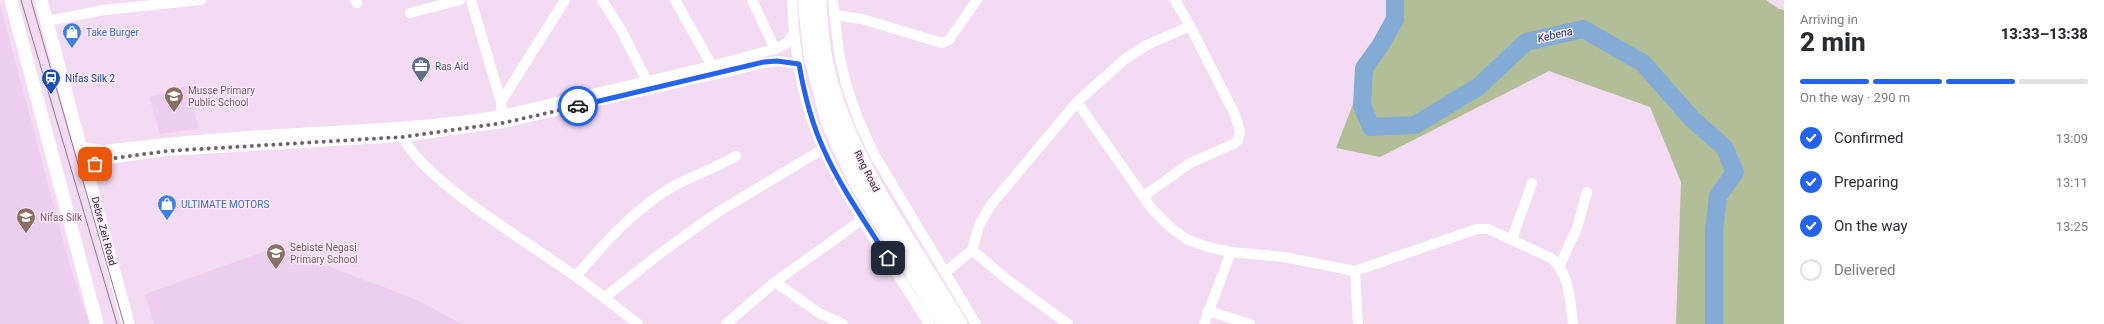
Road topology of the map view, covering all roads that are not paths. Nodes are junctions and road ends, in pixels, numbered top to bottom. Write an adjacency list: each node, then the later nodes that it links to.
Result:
1 (11, 0): 49 (main road)
2 (41, 0): 18 (main road, Debre Zeit Road)
3 (201, 0): 18 (street)
4 (460, 0): 16 (street)
5 (471, 0): 25 (street)
6 (565, 0): 25 (street)
7 (602, 0): 24 (street)
8 (675, 0): 23 (street)
9 (752, 0): 21 (street)
10 (792, 0): 20 (street)
11 (805, 0): 55 (highway, Ring Road)
12 (819, 0): 56 (highway, Ring Road)
13 (833, 0): 17 (street)
14 (977, 0): 17 (street)
15 (1175, 0): 19 (street)
16 (410, 13)
17 (834, 15): 44 (street)
18 (47, 21): 30 (main road, Debre Zeit Road)
19 (1190, 26): 26 (street); 37 (street)
20 (793, 34): 21 (street); 22 (street)
21 (775, 49): 23 (street)
22 (799, 64): 27 (street); 32 (street)
23 (712, 66): 24 (street)
24 (647, 82): 27 (street)
25 (501, 102): 27 (street)
26 (1077, 102): 37 (street); 40 (street)
27 (503, 119): 28 (street)
28 (401, 132): 29 (street); 31 (street); 45 (street)
29 (236, 137): 30 (street); 31 (street)
30 (82, 147): 34 (main road, Debre Zeit Road)
31 (236, 147): 34 (street)
32 (823, 149): 38 (street); 47 (street)
33 (736, 156): 45 (street)
34 (88, 170): 50 (main road, Debre Zeit Road)
35 (1532, 183): 39 (street)
36 (1586, 192): 42 (street)
37 (1144, 196): 41 (street)
38 (863, 219): 46 (street); 54 (street)
39 (1512, 239): 42 (street); 43 (street)
40 (972, 250): 44 (street); 58 (street)
41 (1231, 252): 43 (street); 48 (street)
42 (1560, 265): 62 (street)
43 (1355, 271): 61 (street)
44 (946, 272): 57 (street)
45 (576, 276): 47 (street)
46 (775, 282): 52 (street); 53 (street)
47 (604, 298): 51 (street)
48 (1208, 311): 59 (street); 60 (street)
49 (97, 324)
50 (128, 324)
51 (638, 324)
52 (726, 324)
53 (843, 324)
54 (929, 324)
55 (944, 324)
56 (960, 324)
57 (976, 324)
58 (1068, 324)
59 (1204, 324)
60 (1250, 324)
61 (1358, 324)
62 (1573, 324)

